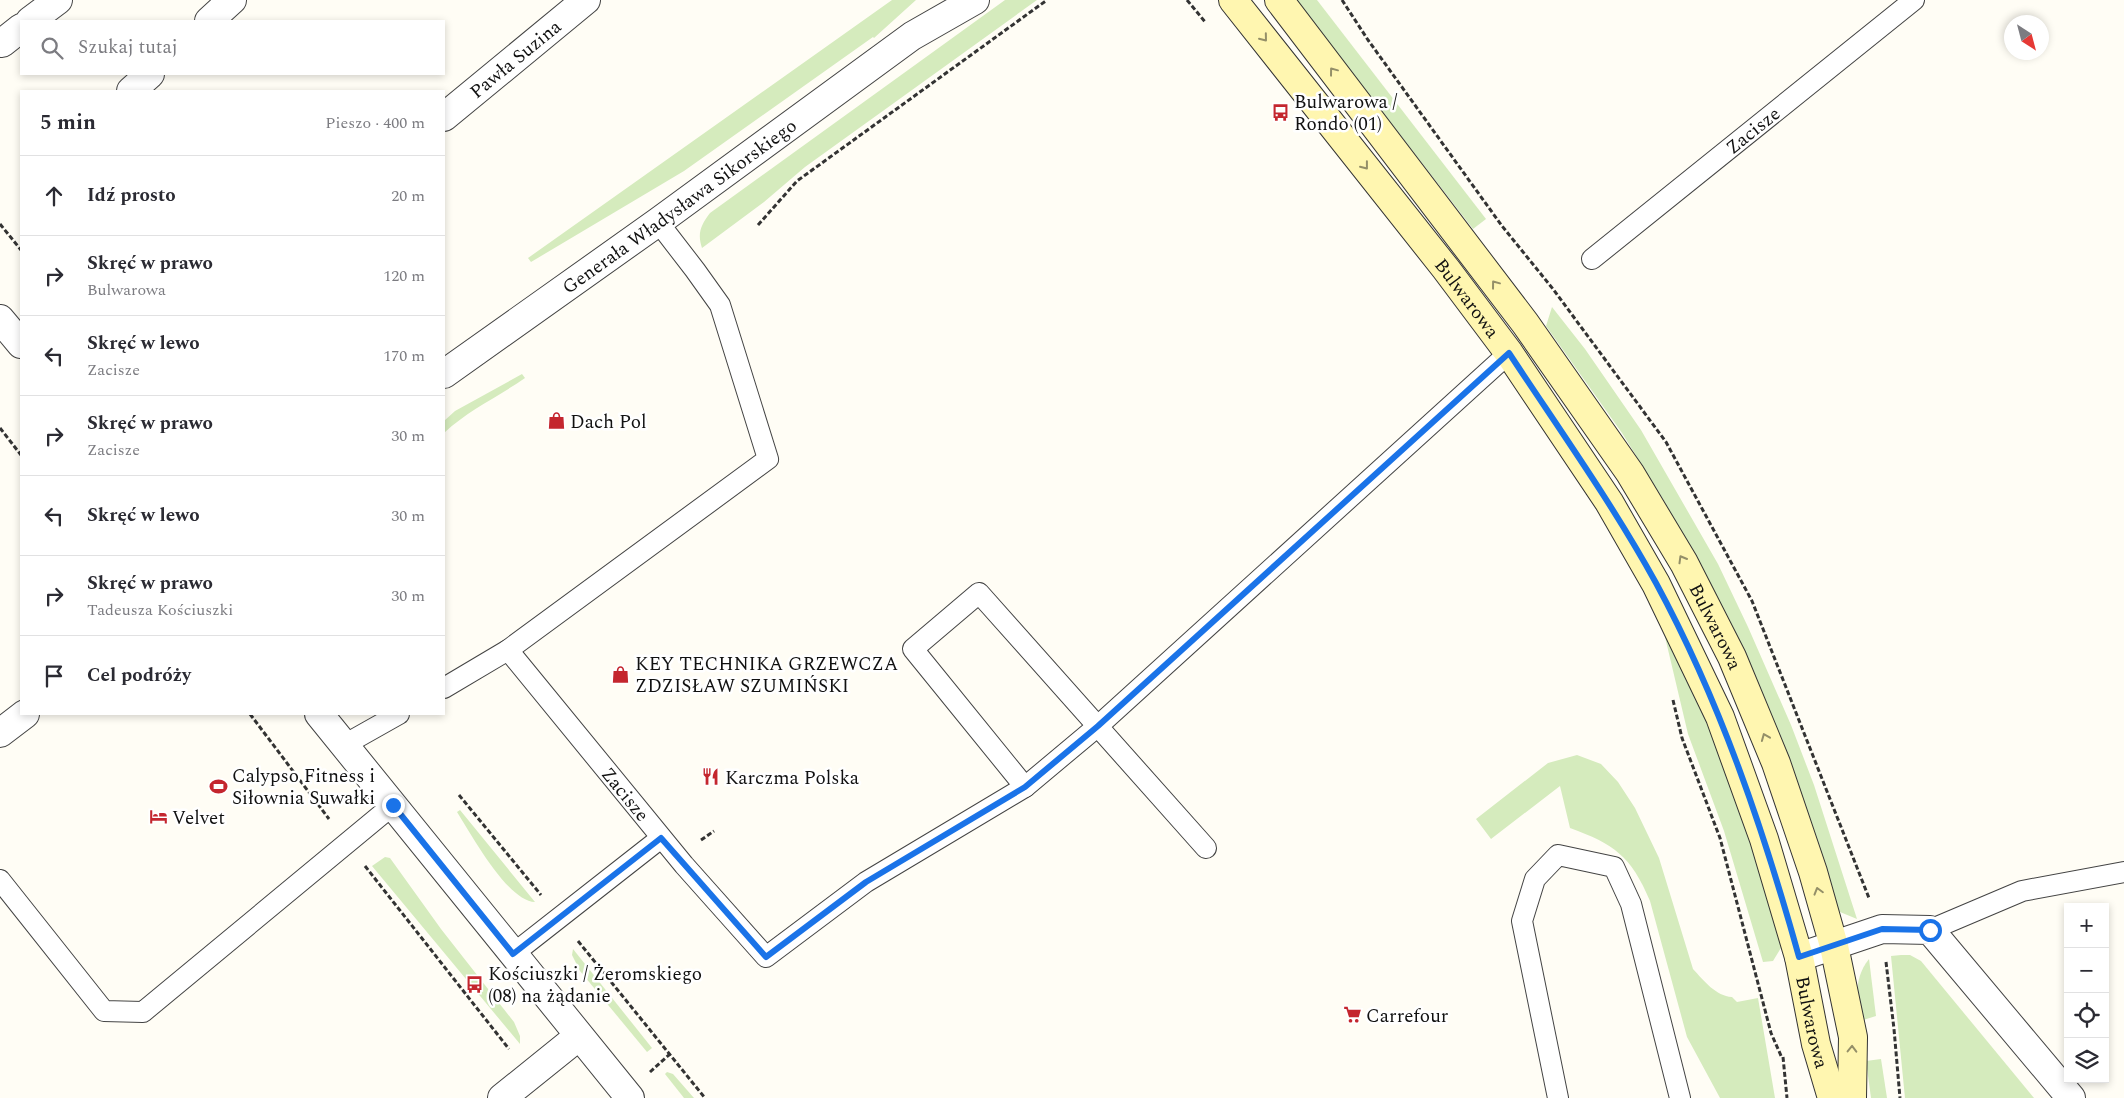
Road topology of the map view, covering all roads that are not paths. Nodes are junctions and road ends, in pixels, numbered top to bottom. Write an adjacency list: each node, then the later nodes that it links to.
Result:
1 (58, 0): 9 (street)
2 (232, 0): 10 (street)
3 (586, 0): 14 (street, Pawła Suzina)
4 (947, 0): 11 (street, Generała Władysława Sikorskiego)
5 (975, 0): 11 (street, Generała Władysława Sikorskiego)
6 (1234, 0): 19 (main road, Bulwarowa, one-way to 19)
7 (1279, 0): 36 (main road, Bulwarowa, one-way to 7)
8 (1914, 0): 16 (lane, Zacisze)
9 (31, 20)
10 (210, 20)
11 (912, 36): 15 (street, Generała Władysława Sikorskiego)
12 (149, 75): 13 (street)
13 (132, 90)
14 (445, 116)
15 (658, 222): 20 (street, Generała Władysława Sikorskiego); 21 (lane)
16 (1592, 259)
17 (0, 319): 18 (street)
18 (20, 343)
19 (1509, 353): 26 (lane, Zacisze); 38 (main road, Bulwarowa)
20 (445, 373)
21 (508, 650): 22 (lane); 31 (lane, Zacisze)
22 (445, 687)
23 (23, 715): 27 (street)
24 (320, 715): 28 (street)
25 (397, 715): 28 (lane)
26 (1098, 726): 29 (lane, Zacisze); 29 (lane); 32 (lane)
27 (0, 733)
28 (344, 745): 30 (street)
29 (1025, 787): 31 (lane, Zacisze)
30 (393, 805): 34 (lane); 37 (street)
31 (661, 838): 37 (lane)
32 (1206, 848)
33 (2124, 872): 35 (lane)
34 (0, 880)
35 (1930, 930): 36 (street); 46 (street)
36 (1834, 946): 38 (street); 45 (main road, Bulwarowa, one-way to 36)
37 (513, 954): 39 (street)
38 (1799, 957): 44 (main road, Bulwarowa)
39 (579, 1036): 40 (street); 41 (street)
40 (502, 1098)
41 (630, 1098)
42 (1558, 1098): 43 (lane)
43 (1680, 1098)
44 (1832, 1098)
45 (1852, 1098)
46 (2072, 1098)

